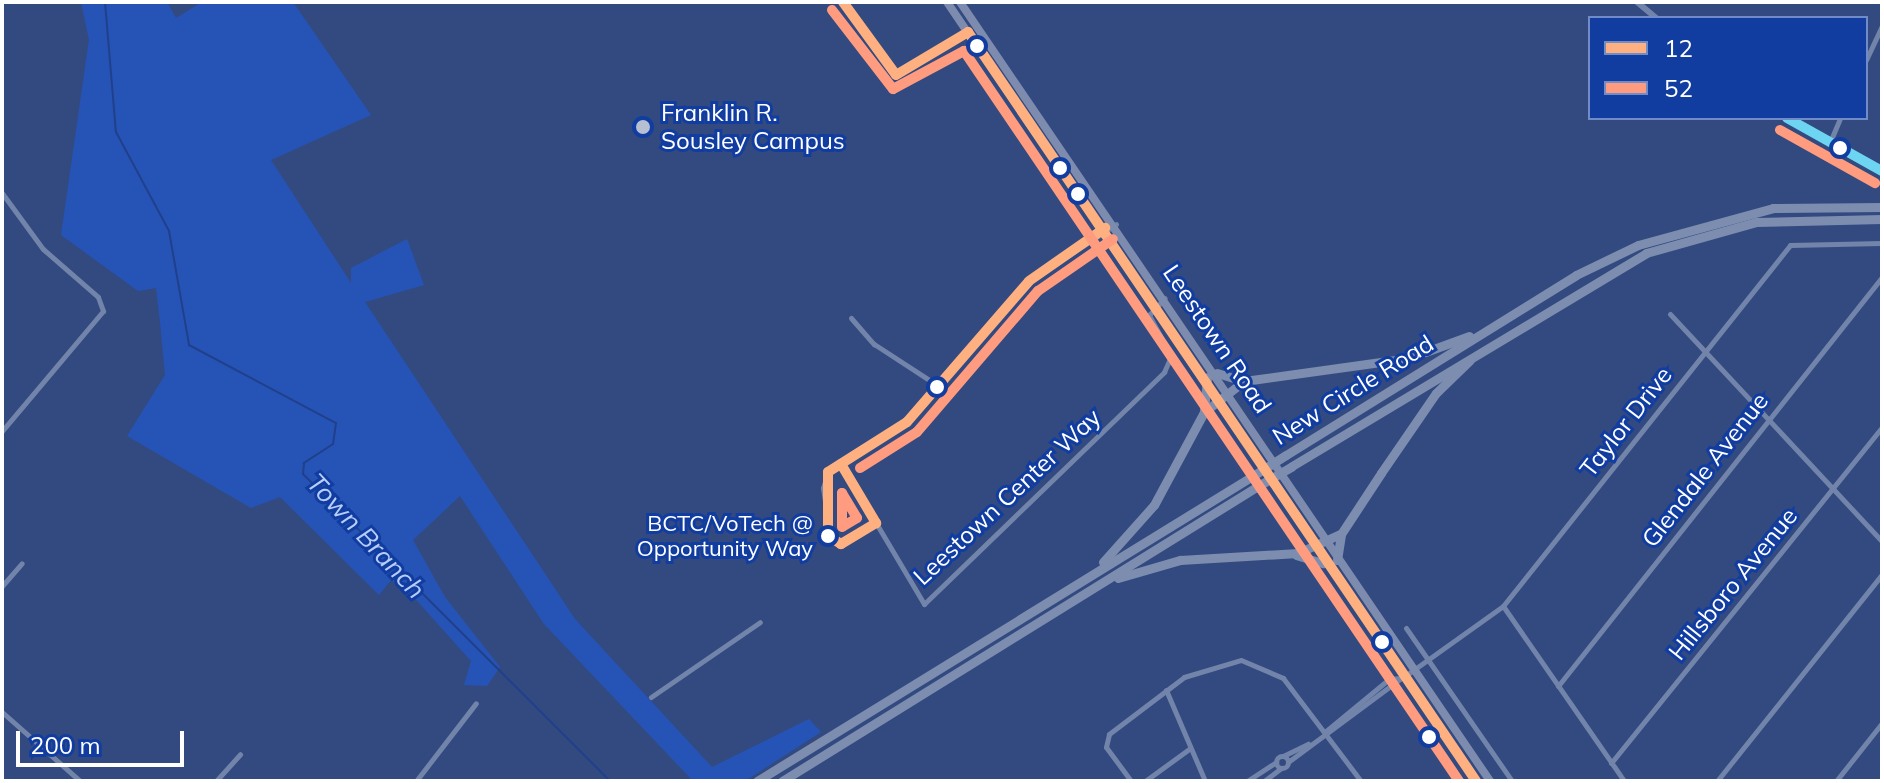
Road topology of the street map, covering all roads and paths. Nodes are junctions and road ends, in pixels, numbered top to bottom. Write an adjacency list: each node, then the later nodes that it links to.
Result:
1 (947, 2): 15 (main road, Leestown Road)
2 (960, 2): 14 (main road, Leestown Road)
3 (1637, 2): 4 (street)
4 (1654, 16)
5 (1882, 25): 6 (street)
6 (1868, 56)
7 (1791, 120): 9 (street)
8 (1839, 120): 9 (street)
9 (1830, 142): 10 (street)
10 (1882, 171)
11 (2, 193): 31 (street)
12 (1882, 207): 20 (highway, New Circle Road)
13 (1882, 219): 22 (highway, New Circle Road)
14 (1116, 224): 15 (street); 18 (main road, Leestown Road)
15 (1105, 228): 18 (main road, Leestown Road); 26 (street)
16 (1882, 243): 23 (street, Taylor Drive)
17 (1882, 277): 29 (street, Glendale Avenue)
18 (1162, 300): 24 (main road, Leestown Road); 34 (street, Leestown Center Way)
19 (1670, 314): 23 (street)
20 (1508, 317): 25 (highway); 44 (highway, New Circle Road, bridge)
21 (851, 318): 26 (street)
22 (1518, 325): 35 (highway); 45 (highway, New Circle Road, bridge)
23 (1705, 351): 29 (street); 47 (street, Taylor Drive)
24 (1212, 375): 25 (highway); 27 (main road, Leestown Road); 28 (highway)
25 (1244, 381): 27 (highway)
26 (940, 387): 32 (street)
27 (1225, 395): 28 (highway); 37 (main road, Leestown Road); 38 (main road, Leestown Road)
28 (1204, 412): 44 (highway)
29 (1769, 418): 33 (street); 53 (street, Glendale Avenue)
30 (1882, 427): 33 (street, Hillsboro Avenue)
31 (2, 431)
32 (841, 464): 34 (street, Leestown Center Way); 34 (street)
33 (1833, 488): 36 (street); 66 (street, Hillsboro Avenue)
34 (876, 523)
35 (1341, 534): 37 (highway); 40 (highway)
36 (1882, 541)
37 (1325, 542): 38 (highway); 40 (main road, Leestown Road)
38 (1314, 549): 39 (highway); 42 (main road, Leestown Road)
39 (1289, 554): 42 (highway); 45 (highway)
40 (1337, 560): 51 (main road, Leestown Road)
41 (22, 563): 46 (street)
42 (1323, 563): 52 (main road, Leestown Road)
43 (1882, 574): 83 (street)
44 (1083, 580): 71 (highway, New Circle Road)
45 (1104, 582): 72 (highway, New Circle Road)
46 (2, 586)
47 (1503, 606): 50 (street, Taylor Drive); 53 (street)
48 (760, 622): 55 (street)
49 (1406, 628): 50 (street)
50 (1430, 660): 51 (street, Taylor Drive); 81 (street)
51 (1412, 671): 52 (street, Taylor Drive); 80 (main road, Leestown Road)
52 (1401, 678): 59 (street, Taylor Drive); 79 (main road, Leestown Road)
53 (1558, 686): 66 (street)
54 (1166, 690): 59 (street); 61 (street); 73 (street)
55 (651, 697)
56 (476, 703): 70 (street)
57 (2, 712): 68 (street)
58 (1882, 723): 84 (street)
59 (1326, 732): 60 (street, Taylor Drive); 78 (street)
60 (1308, 744): 63 (street); 65 (street)
61 (1189, 749): 74 (street); 75 (street)
62 (240, 754): 69 (street)
63 (1283, 756): 64 (street); 65 (street)
64 (1276, 762): 67 (street); 76 (street)
65 (1288, 762): 67 (street)
66 (1611, 763): 82 (street)
67 (1281, 768): 77 (street)
68 (80, 781)
69 (216, 781)
70 (416, 781)
71 (757, 781)
72 (782, 781)
73 (1131, 781)
74 (1145, 781)
75 (1205, 781)
76 (1247, 781)
77 (1264, 781)
78 (1361, 781)
79 (1476, 781)
80 (1490, 781)
81 (1512, 781)
82 (1624, 781)
83 (1717, 781)
84 (1836, 781)

